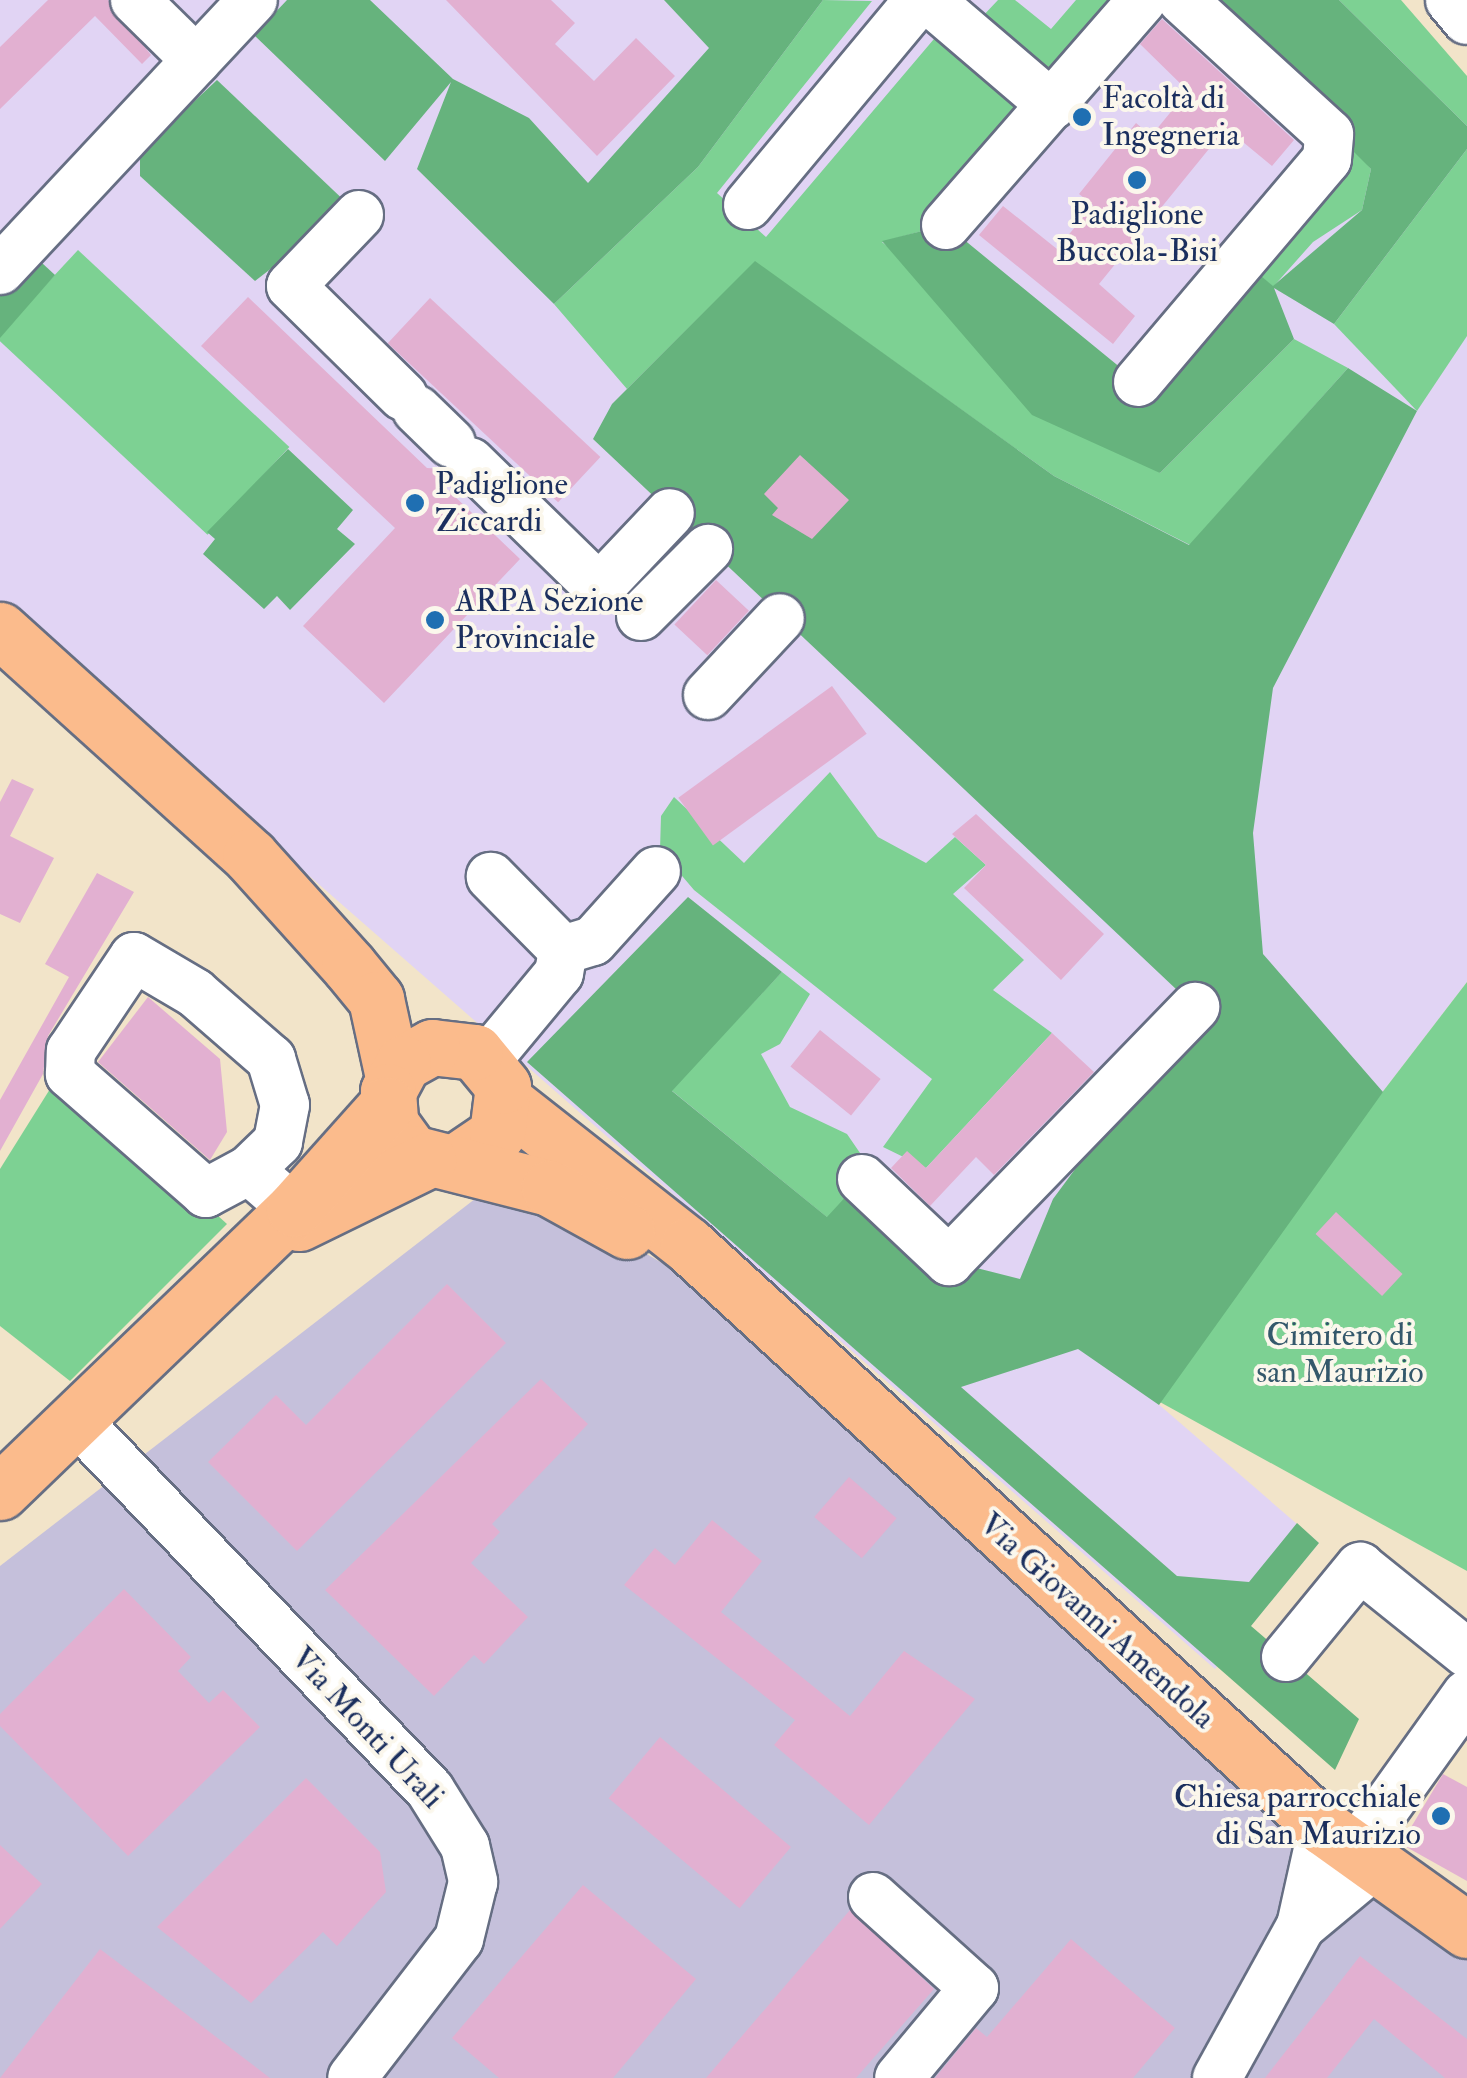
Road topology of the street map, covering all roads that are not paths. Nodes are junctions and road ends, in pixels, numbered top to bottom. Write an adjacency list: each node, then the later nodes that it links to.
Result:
1 (135, 0): 9 (street)
2 (253, 0): 9 (street)
3 (918, 0): 11 (street)
4 (1142, 0): 10 (street)
5 (1182, 0): 15 (street)
6 (1450, 0): 8 (street)
7 (946, 14): 10 (street)
8 (1467, 20)
9 (196, 60): 14 (street)
10 (1052, 105): 13 (street)
11 (748, 205)
12 (359, 215): 16 (street)
13 (946, 224)
14 (0, 270)
15 (1138, 382)
16 (670, 512)
17 (708, 549): 18 (street)
18 (641, 616)
19 (780, 618): 21 (street)
20 (0, 630): 22 (main road, Via Giovanni Amendola)
21 (708, 695)
22 (250, 856): 27 (main road, Via Giovanni Amendola); 28 (main road, Via Giovanni Amendola)
23 (656, 871): 25 (street)
24 (491, 877): 25 (street)
25 (563, 950): 27 (street)
26 (1195, 1007): 31 (street)
27 (480, 1069): 28 (main road); 29 (main road); 33 (main road, Via Giovanni Amendola)
28 (390, 1091): 29 (main road, Via Giovanni Amendola); 32 (main road)
29 (442, 1162): 32 (main road); 33 (main road, Via Giovanni Amendola)
30 (250, 1170): 30 (street); 32 (street)
31 (862, 1179)
32 (275, 1227): 34 (main road)
33 (737, 1297): 39 (main road, Via Giovanni Amendola)
34 (74, 1418): 35 (main road); 42 (street, Via Monti Urali)
35 (0, 1492)
36 (1467, 1653): 37 (street)
37 (1286, 1657)
38 (1467, 1694): 39 (street)
39 (1350, 1848): 41 (main road, Via Giovanni Amendola); 44 (street)
40 (872, 1897): 43 (street)
41 (1467, 1930)
42 (352, 2078)
43 (899, 2078)
44 (1217, 2078)

